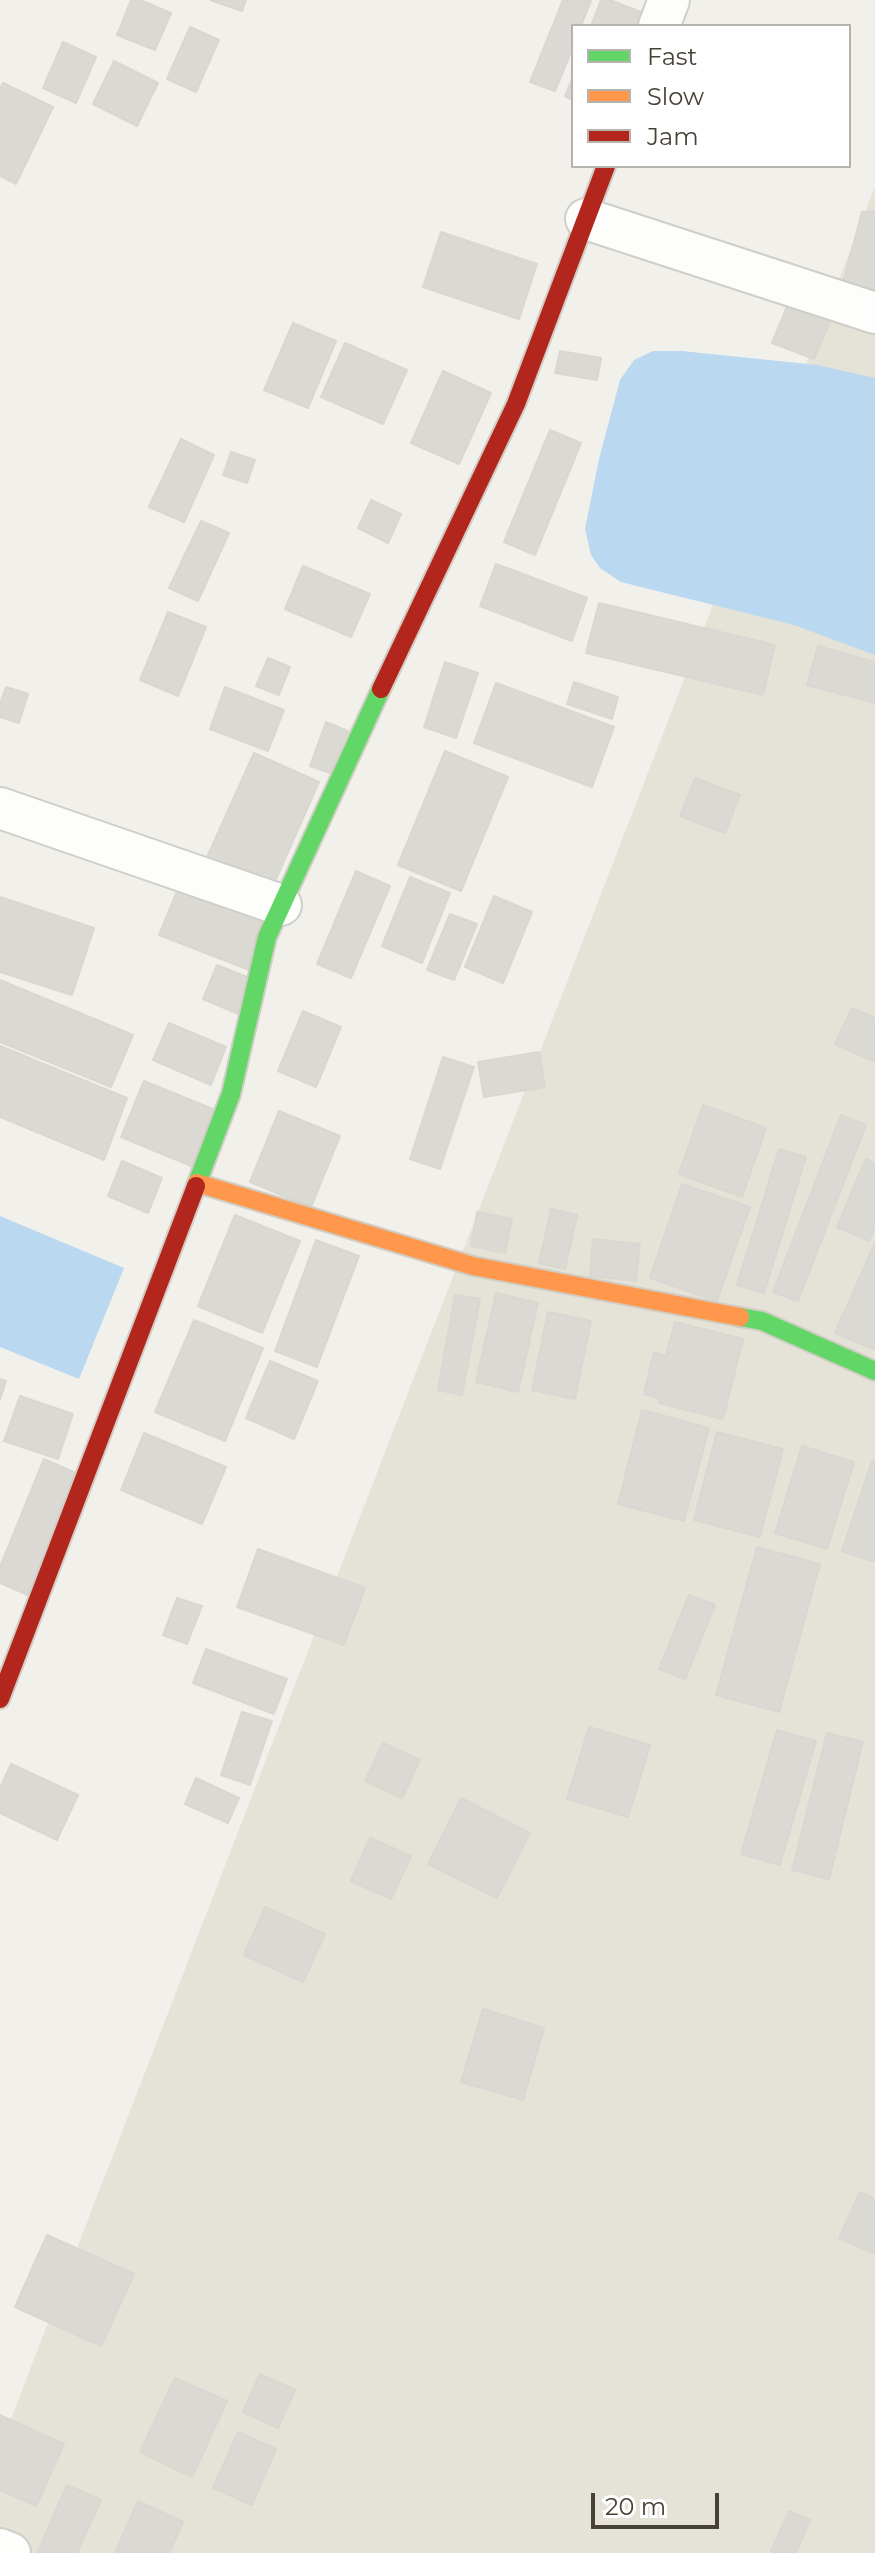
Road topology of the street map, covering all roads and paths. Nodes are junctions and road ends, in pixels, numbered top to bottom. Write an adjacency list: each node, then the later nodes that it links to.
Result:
1 (669, 0): 2 (street)
2 (660, 24)
3 (605, 168): 4 (street)
4 (586, 219): 5 (street); 7 (street)
5 (875, 313)
6 (0, 808): 7 (street)
7 (281, 905): 8 (street)
8 (197, 1183): 9 (street); 10 (street)
9 (875, 1371)
10 (0, 1699)
11 (0, 2549): 12 (street)
12 (10, 2553)

